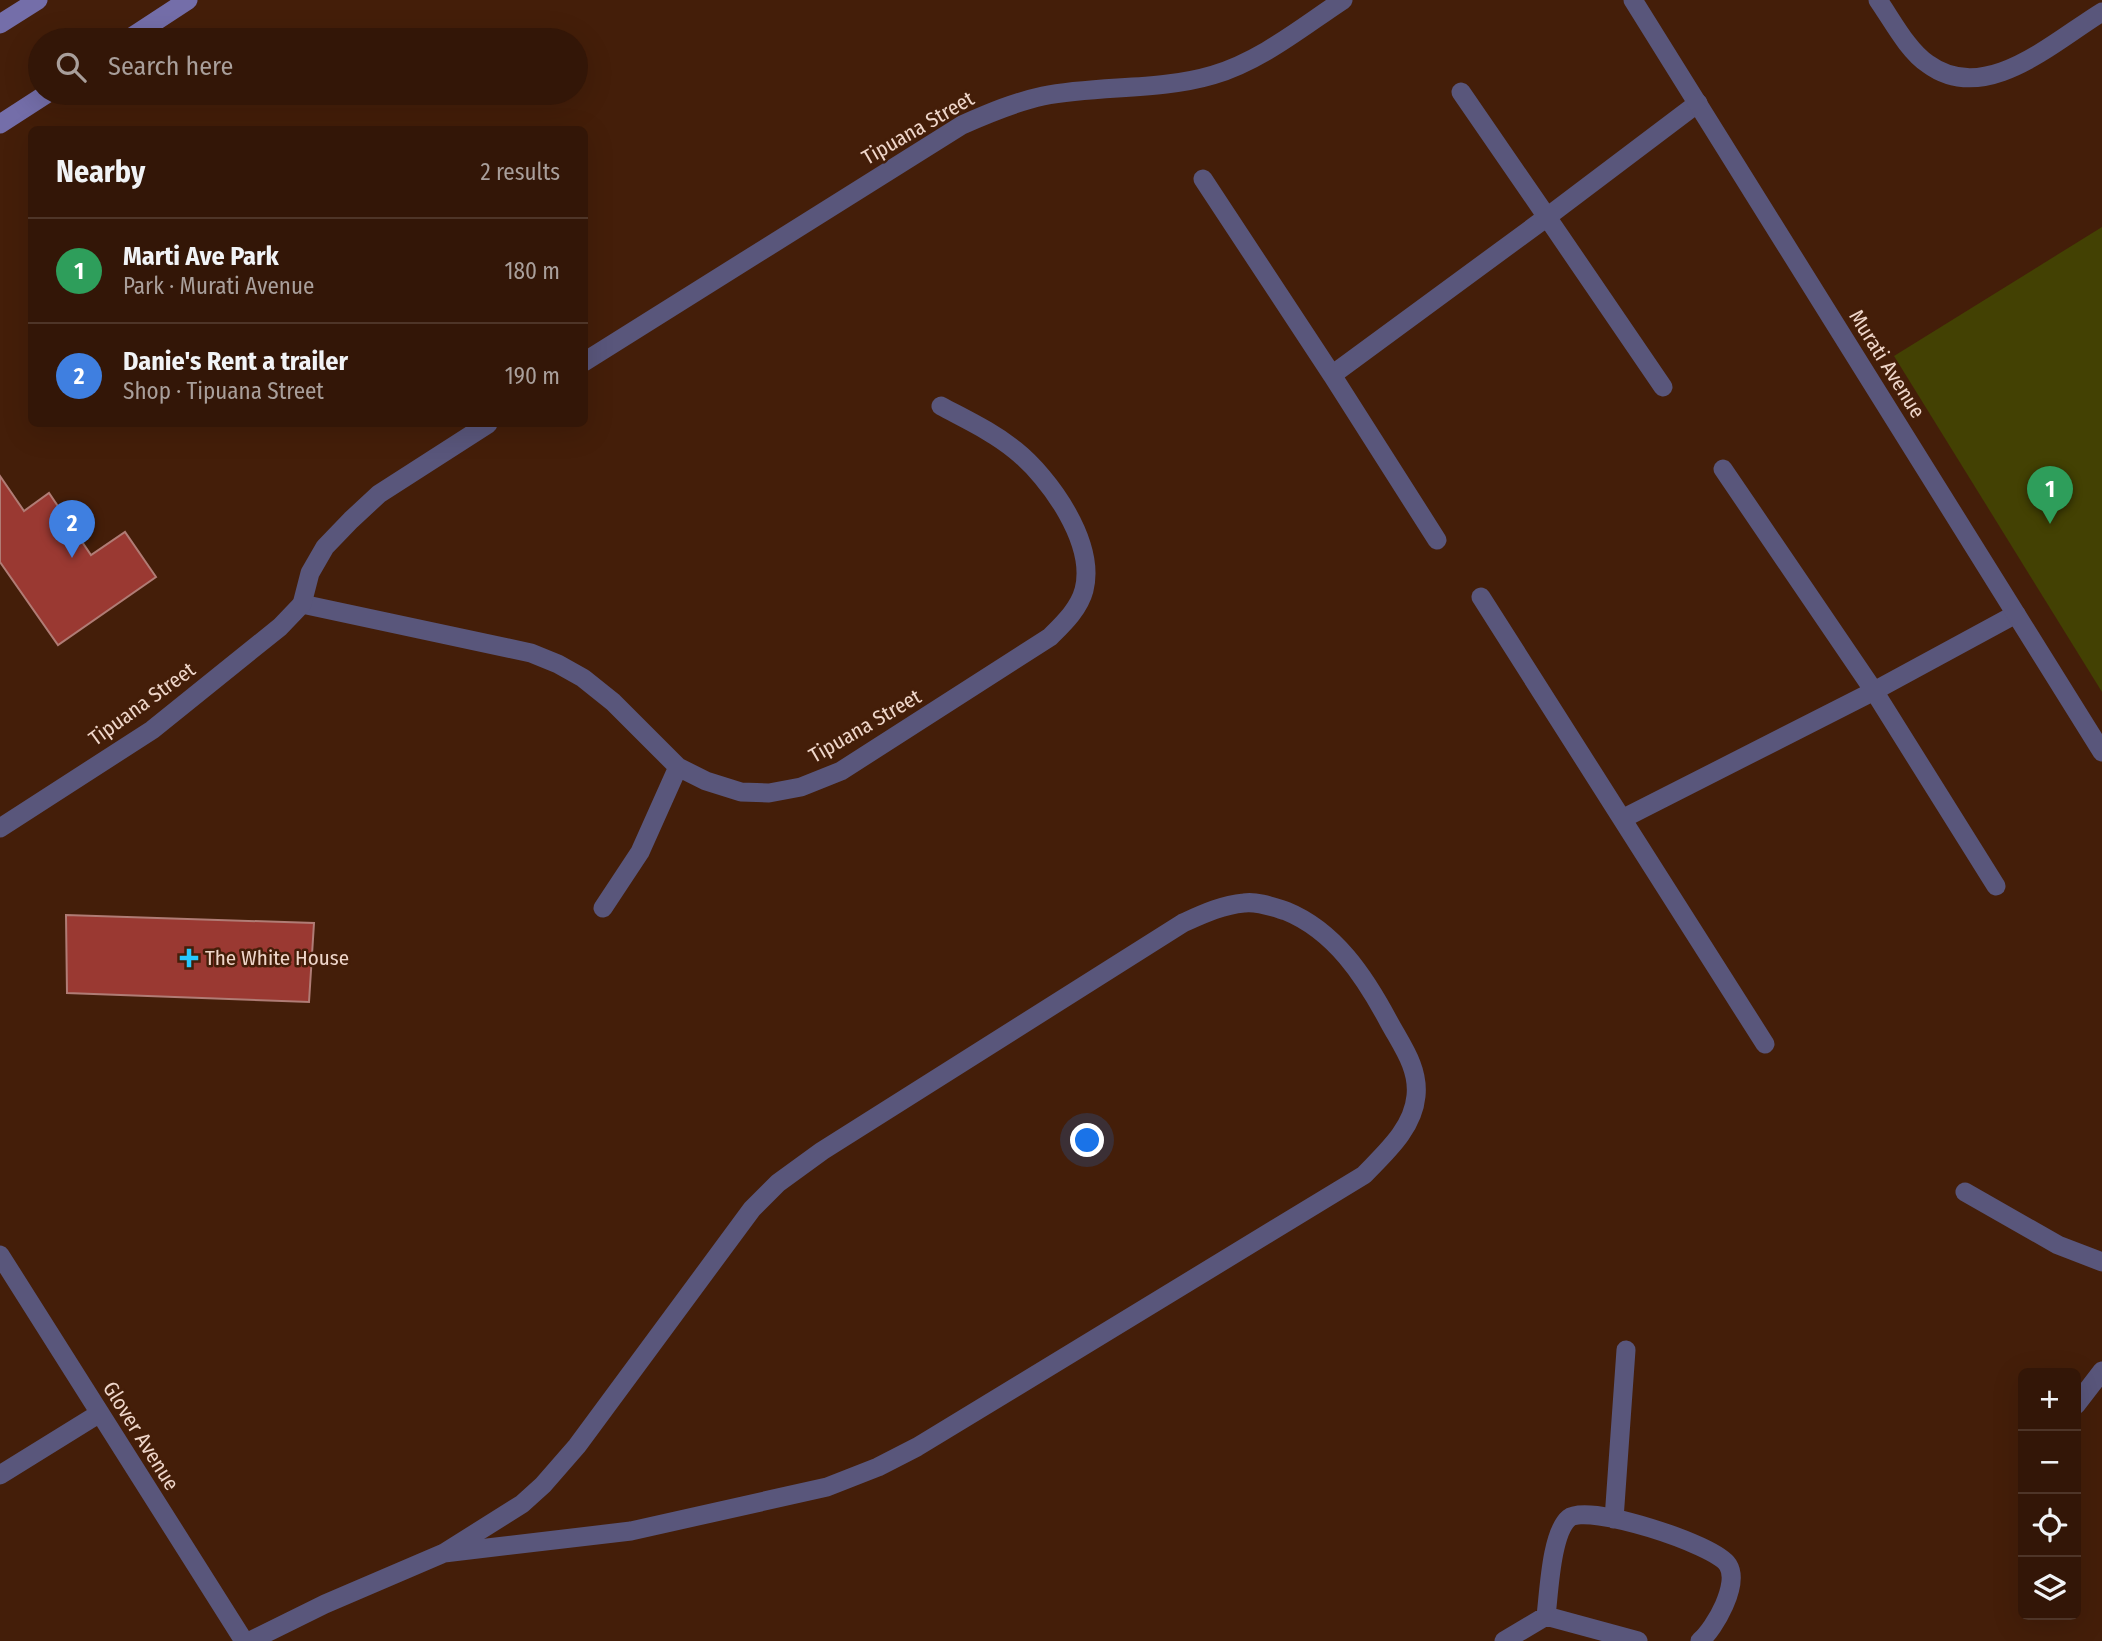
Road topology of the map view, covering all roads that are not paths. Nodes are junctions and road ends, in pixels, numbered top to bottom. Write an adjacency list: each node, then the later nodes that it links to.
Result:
1 (38, 0): 7 (main road)
2 (188, 0): 8 (main road)
3 (1343, 0): 15 (street, Tipuana Street)
4 (1633, 0): 10 (street, Murati Avenue)
5 (1878, 0): 6 (street)
6 (2102, 12)
7 (0, 24)
8 (145, 28)
9 (1461, 92): 14 (street)
10 (1698, 103): 14 (street); 24 (street, Murati Avenue)
11 (29, 105): 12 (main road)
12 (0, 124)
13 (1203, 179): 16 (street)
14 (1547, 217): 16 (street); 17 (street)
15 (588, 359)
16 (1332, 375): 21 (street)
17 (1662, 387)
18 (941, 406): 27 (street, Tipuana Street)
19 (483, 427): 23 (street, Tipuana Street)
20 (1723, 469): 25 (street)
21 (1437, 540)
22 (1481, 597): 28 (street)
23 (302, 604): 27 (street, Tipuana Street); 29 (street, Tipuana Street)
24 (2016, 614): 25 (street); 26 (street, Murati Avenue)
25 (1874, 691): 28 (street); 30 (street)
26 (2102, 752)
27 (678, 767): 31 (street)
28 (1622, 819): 32 (street)
29 (0, 828)
30 (1996, 886)
31 (603, 908)
32 (1765, 1044)
33 (1965, 1192): 35 (street)
34 (0, 1255): 39 (street, Glover Avenue)
35 (2102, 1262)
36 (1626, 1350): 41 (street)
37 (2102, 1371): 38 (street)
38 (2081, 1398)
39 (100, 1413): 40 (street); 44 (street, Glover Avenue)
40 (0, 1475)
41 (1614, 1519): 43 (street); 48 (street)
42 (444, 1553): 42 (street); 45 (street)
43 (1546, 1616): 46 (street); 47 (street)
44 (244, 1641)
45 (250, 1641)
46 (1504, 1641)
47 (1638, 1641)
48 (1700, 1641)

